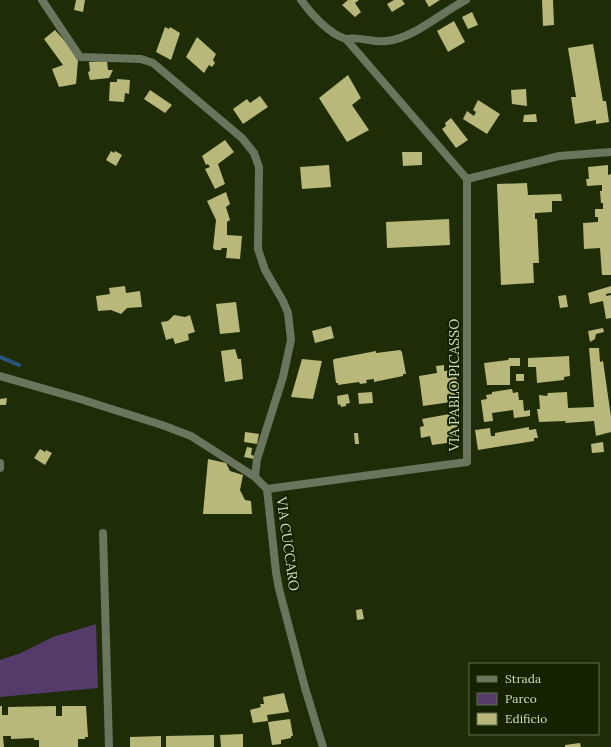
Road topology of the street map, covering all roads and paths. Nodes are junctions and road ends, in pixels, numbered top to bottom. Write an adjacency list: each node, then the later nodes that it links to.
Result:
1 (42, 0): 10 (street)
2 (301, 0): 4 (street)
3 (466, 0): 4 (street)
4 (346, 38): 6 (street)
5 (611, 152): 6 (street)
6 (467, 179): 11 (street, VIA PABLO PICASSO)
7 (0, 376): 10 (street, VIA CUCCARO)
8 (0, 463): 9 (street)
9 (0, 468)
10 (255, 478): 11 (street, VIA CUCCARO)
11 (268, 489): 14 (street, VIA CUCCARO)
12 (103, 533): 13 (street)
13 (108, 747)
14 (323, 747)

